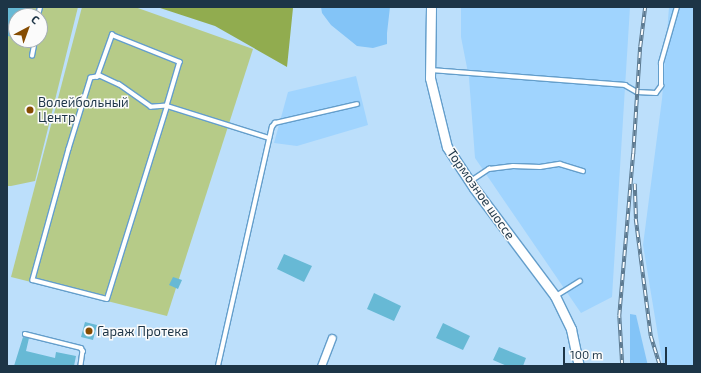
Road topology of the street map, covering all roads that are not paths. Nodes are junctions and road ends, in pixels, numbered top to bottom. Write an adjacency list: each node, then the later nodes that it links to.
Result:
1 (431, 7): 5 (street, Тормозное шоссе)
2 (677, 7): 5 (lane)
3 (34, 48): 4 (lane)
4 (32, 56)
5 (430, 70): 11 (street, Тормозное шоссе)
6 (97, 77): 8 (lane); 8 (lane); 8 (lane)
7 (357, 104): 9 (lane)
8 (167, 106): 9 (lane)
9 (269, 138): 17 (lane)
10 (584, 171): 11 (lane)
11 (470, 182): 13 (street, Тормозное шоссе)
12 (580, 281): 13 (lane)
13 (555, 296): 19 (street, Тормозное шоссе)
14 (25, 334): 16 (lane)
15 (332, 338): 18 (street)
16 (81, 366)
17 (218, 366)
18 (321, 366)
19 (579, 366)

